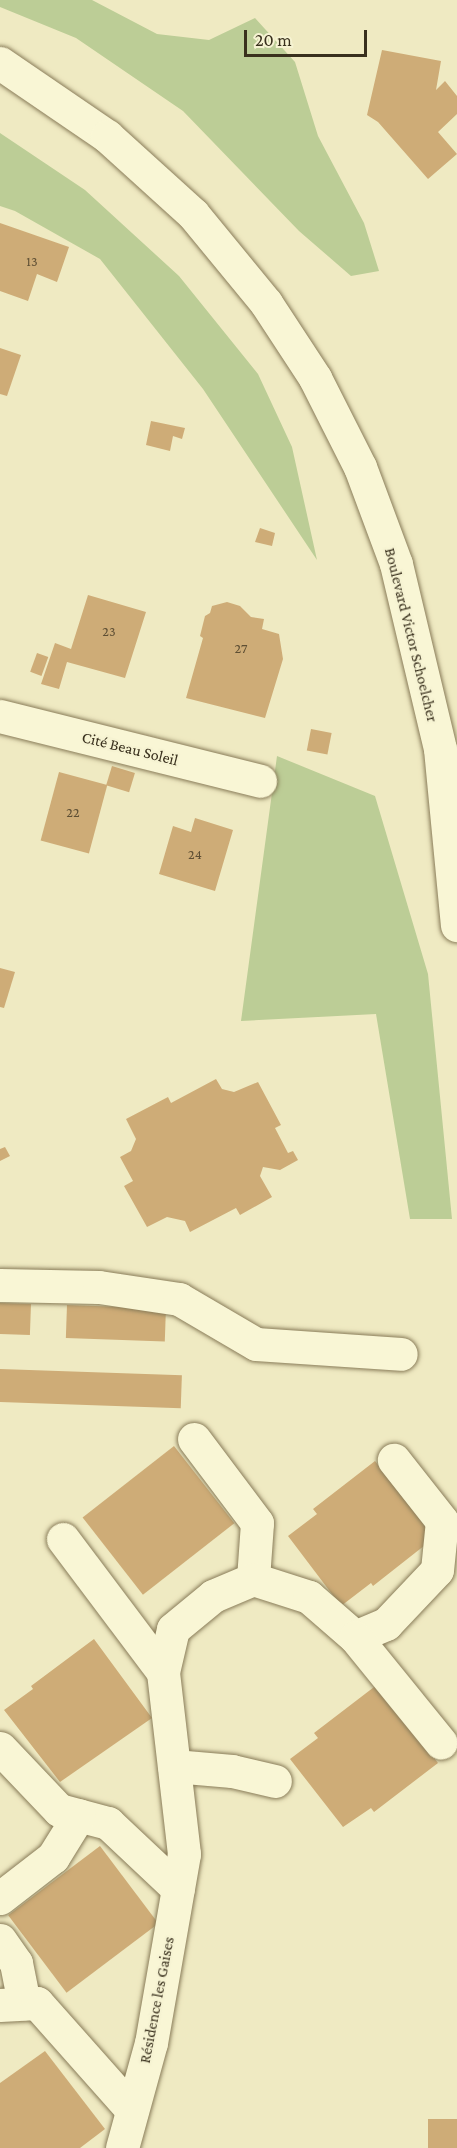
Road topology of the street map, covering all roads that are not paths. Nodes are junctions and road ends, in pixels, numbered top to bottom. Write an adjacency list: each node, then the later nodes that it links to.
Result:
1 (0, 63): 4 (street, Boulevard Victor Schoelcher)
2 (0, 716): 3 (street, Cité Beau Soleil)
3 (260, 781)
4 (457, 925)
5 (0, 1285): 6 (street)
6 (401, 1354)
7 (194, 1439): 10 (street)
8 (394, 1460): 11 (street)
9 (63, 1539): 12 (street)
10 (253, 1579): 11 (street); 12 (street, Résidence les Gaises)
11 (355, 1637): 13 (street)
12 (164, 1672): 15 (street, Résidence les Gaises)
13 (441, 1743)
14 (0, 1748): 17 (street)
15 (174, 1766): 16 (street); 18 (street, Résidence les Gaises)
16 (275, 1781)
17 (80, 1815): 18 (street); 19 (street)
18 (178, 1889): 22 (street, Résidence les Gaises)
19 (0, 1898)
20 (0, 1940): 21 (street)
21 (12, 2004): 22 (street)
22 (132, 2110): 23 (street, Résidence les Gaises)
23 (122, 2148)

